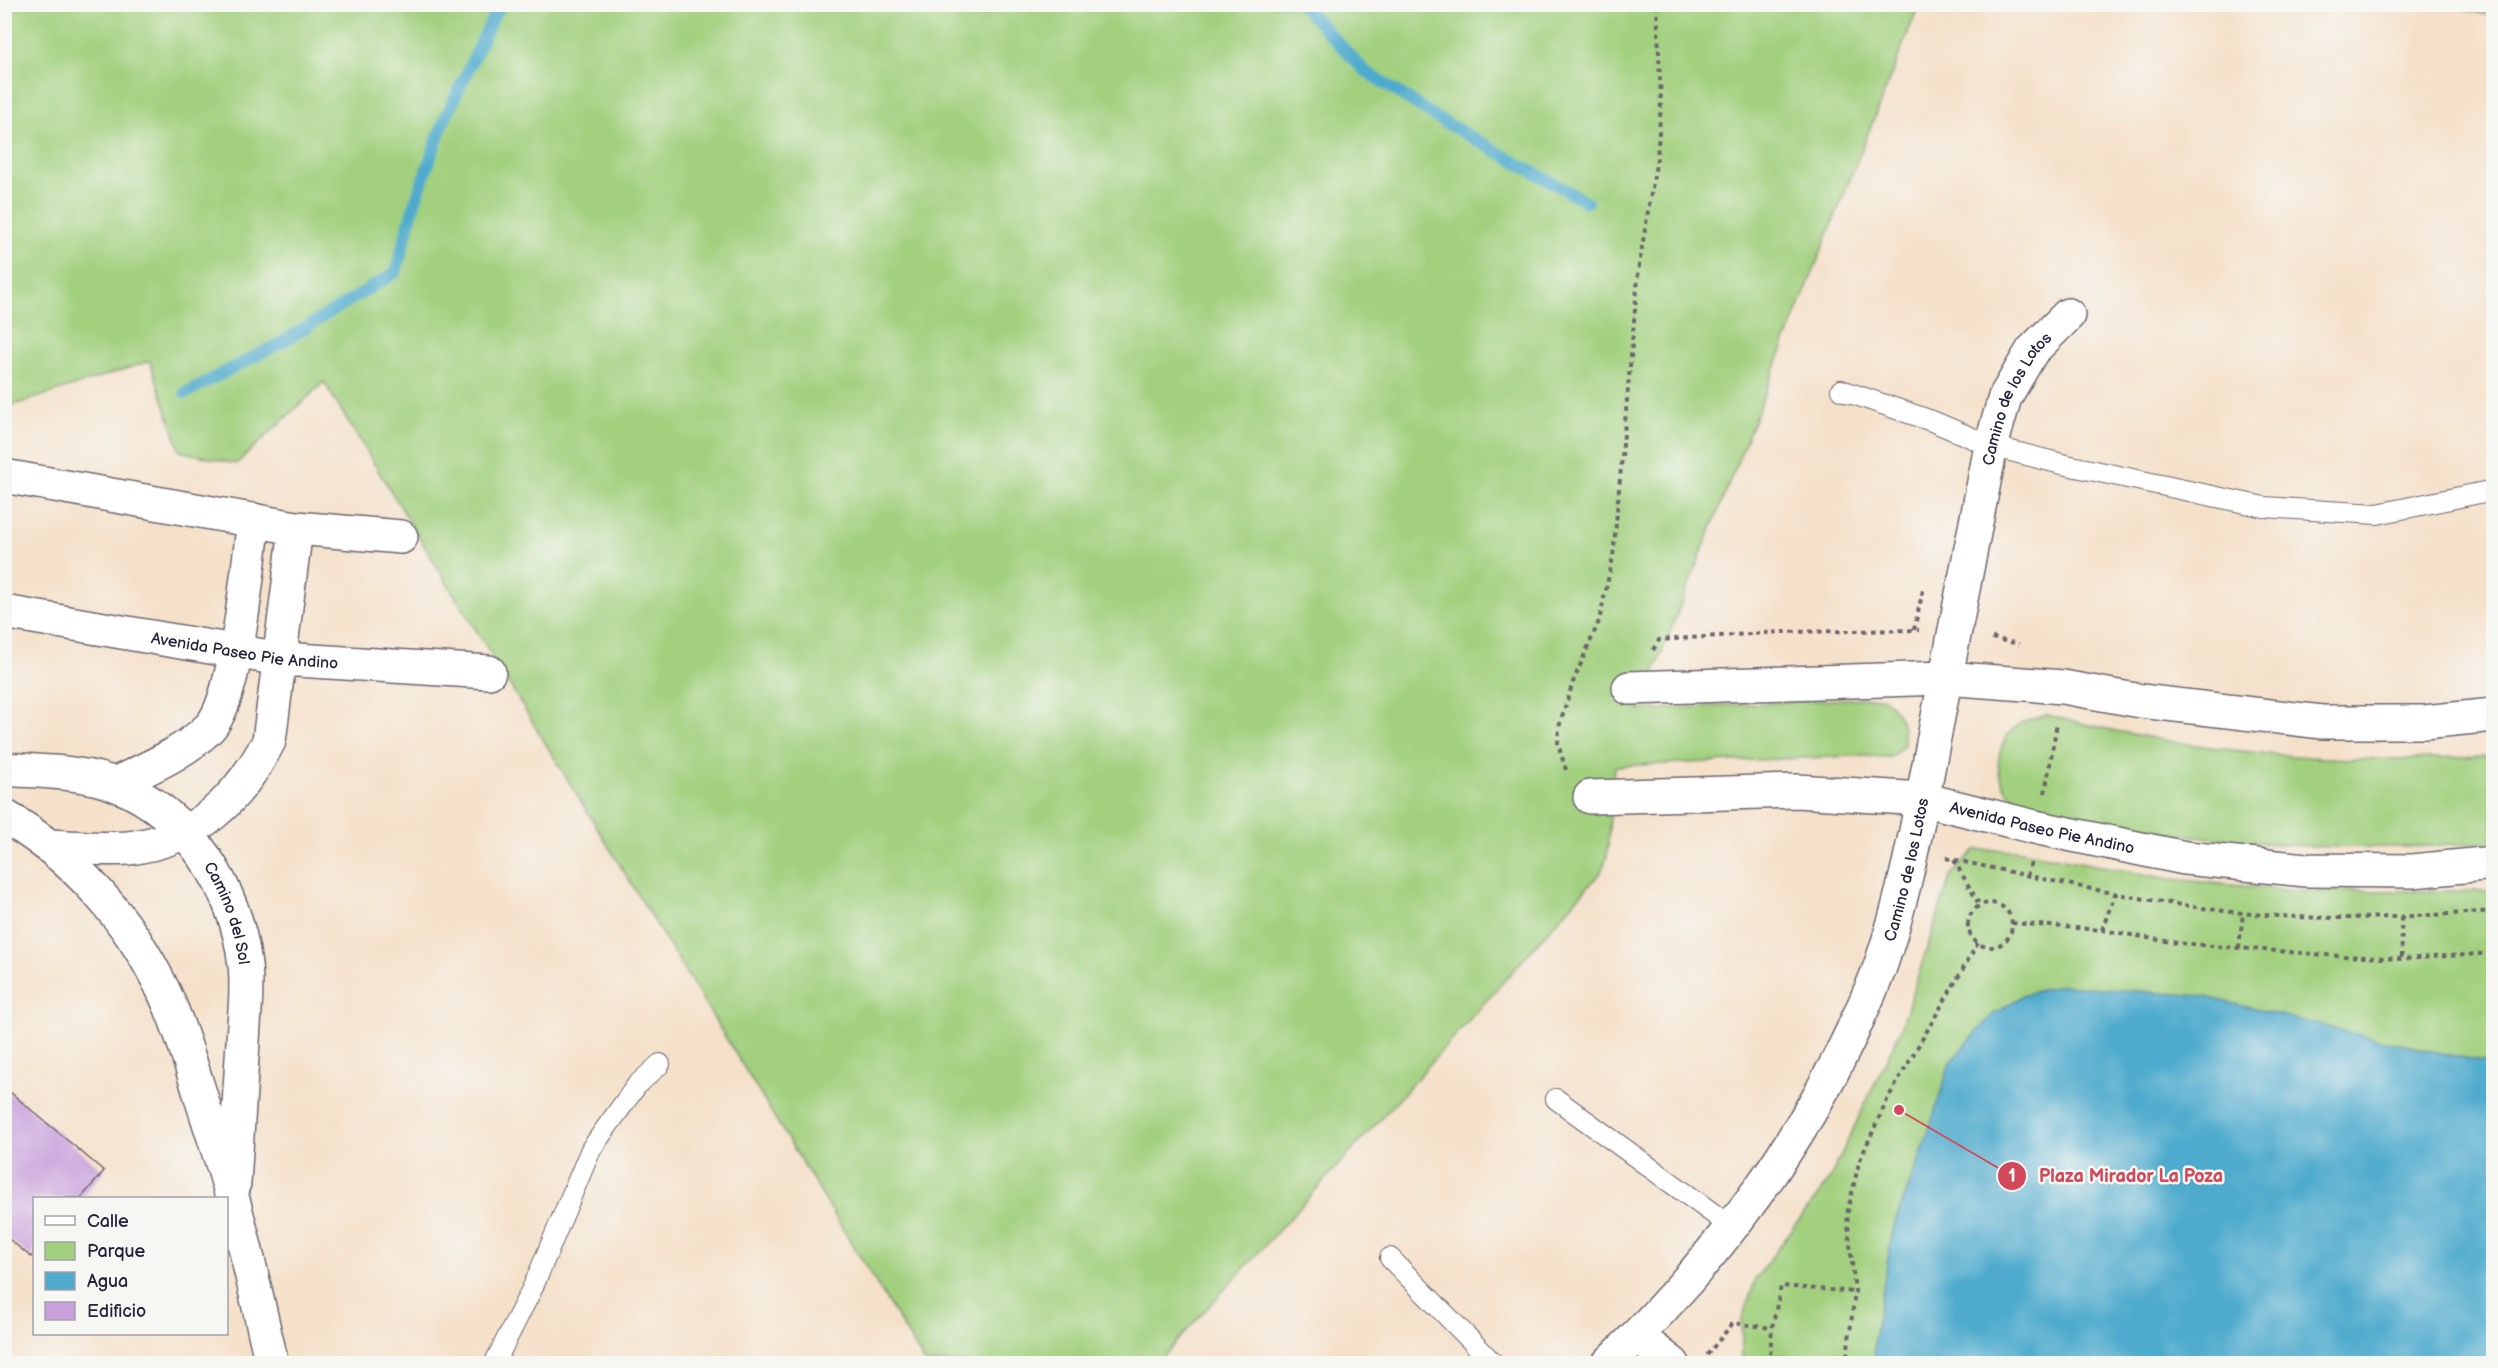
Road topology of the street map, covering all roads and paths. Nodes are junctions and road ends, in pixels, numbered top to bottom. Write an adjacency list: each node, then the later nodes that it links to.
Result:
1 (1657, 4): 20 (path)
2 (2068, 315): 4 (street, Camino de los Lotos)
3 (1841, 390): 4 (lane)
4 (1991, 446): 6 (lane); 14 (street, Camino de los Lotos)
5 (4, 476): 7 (street)
6 (2493, 490)
7 (254, 520): 8 (street); 11 (street)
8 (296, 528): 9 (street); 12 (street)
9 (401, 537)
10 (4, 612): 11 (street, Avenida Paseo Pie Andino)
11 (236, 652): 12 (street, Avenida Paseo Pie Andino); 19 (street)
12 (281, 659): 13 (street, Avenida Paseo Pie Andino); 24 (street)
13 (489, 672)
14 (1945, 678): 15 (street); 16 (street); 21 (street, Camino de los Lotos)
15 (2063, 687): 17 (street); 23 (path)
16 (1629, 688)
17 (2493, 715)
18 (4, 769): 19 (street, Camino del Sol)
19 (115, 784): 24 (street, Camino del Sol)
20 (1590, 797): 21 (street, Avenida Paseo Pie Andino)
21 (1922, 799): 23 (street, Avenida Paseo Pie Andino); 26 (street, Camino de los Lotos)
22 (4, 816): 25 (street, Camino del Sol)
23 (2039, 828): 28 (street, Avenida Paseo Pie Andino); 29 (path)
24 (186, 833): 25 (street); 43 (street, Camino del Sol)
25 (49, 846): 43 (street, Camino del Sol)
26 (1913, 851): 27 (path); 44 (street, Camino de los Lotos)
27 (1954, 860): 29 (path); 31 (path)
28 (2493, 863)
29 (2028, 876): 30 (path)
30 (2115, 894): 33 (path); 36 (path)
31 (1980, 906): 35 (path); 37 (path)
32 (2493, 911): 34 (path)
33 (2243, 913): 34 (path); 38 (path)
34 (2401, 917): 40 (path)
35 (2012, 923): 36 (path); 37 (path)
36 (2102, 930): 38 (path)
37 (1978, 943): 46 (path)
38 (2239, 948): 40 (path)
39 (2493, 953): 40 (path)
40 (2402, 959)
41 (660, 1064): 51 (lane)
42 (1556, 1099): 44 (lane)
43 (233, 1199): 50 (street, Camino del Sol)
44 (1733, 1228): 48 (street, Camino de los Lotos)
45 (1390, 1258): 52 (lane)
46 (1855, 1292): 47 (path); 49 (path)
47 (1772, 1328): 49 (path); 55 (path)
48 (1637, 1336): 53 (street, Camino de los Lotos); 54 (street)
49 (1847, 1356): 56 (path)
50 (272, 1364)
51 (494, 1364)
52 (1494, 1364)
53 (1608, 1364)
54 (1673, 1364)
55 (1699, 1364)
56 (1851, 1364)

